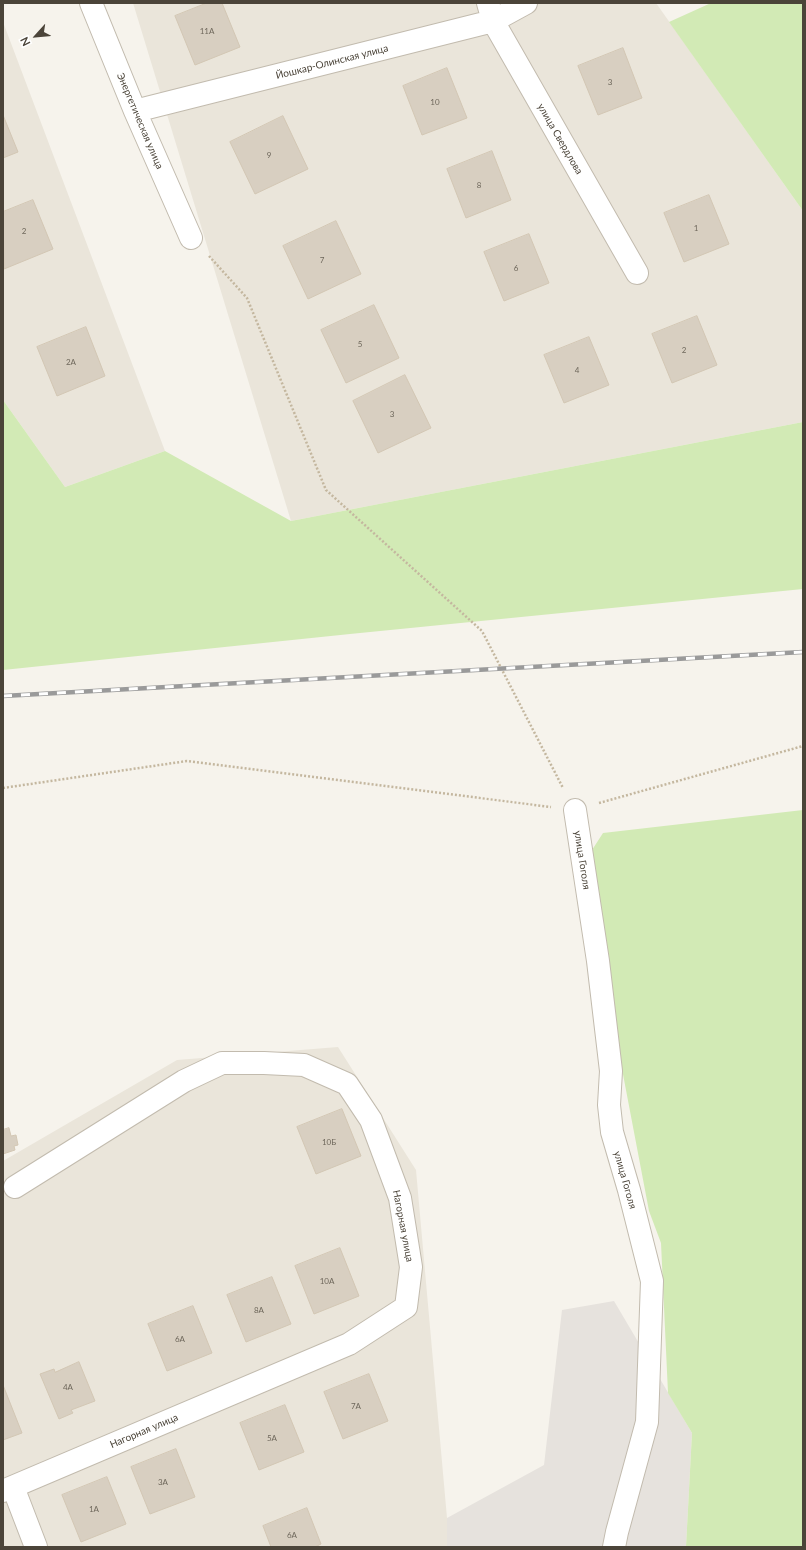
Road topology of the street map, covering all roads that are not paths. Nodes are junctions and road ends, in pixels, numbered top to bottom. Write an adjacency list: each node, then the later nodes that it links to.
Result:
1 (91, 3): 4 (street, Энергетическая улица)
2 (526, 3): 3 (street, Йошкар-Олинская улица)
3 (490, 12): 4 (street, Йошкар-Олинская улица); 6 (street, улица Свердлова)
4 (134, 112): 5 (street, Энергетическая улица)
5 (191, 238)
6 (636, 273)
7 (575, 810): 11 (street, улица Гоголя)
8 (14, 1187): 9 (street, Нагорная улица)
9 (8, 1489): 10 (street)
10 (36, 1547)
11 (614, 1547)

